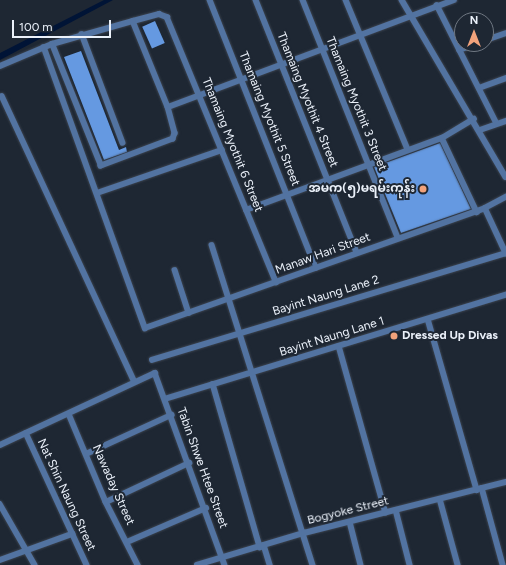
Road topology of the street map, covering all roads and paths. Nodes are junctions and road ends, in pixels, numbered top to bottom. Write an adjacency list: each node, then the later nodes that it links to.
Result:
1 (210, 0): 21 (street, Thamaing Myothit 5 Street)
2 (256, 0): 19 (street, Thamaing Myothit 4 Street)
3 (303, 0): 17 (street, Thamaing Myothit 3 Street)
4 (346, 0): 12 (street)
5 (402, 0): 8 (street)
6 (454, 0): 7 (street)
7 (436, 5): 8 (street); 14 (street)
8 (411, 15): 12 (street); 27 (street)
9 (133, 21): 11 (street); 24 (street, Thamaing Myothit 6 Street); 26 (street)
10 (506, 33): 13 (street)
11 (82, 34): 15 (street); 32 (street)
12 (360, 34): 17 (street); 34 (street)
13 (494, 37)
14 (454, 40)
15 (52, 44): 16 (street); 26 (street)
16 (44, 47): 20 (street); 38 (street)
17 (322, 48): 19 (street); 35 (street, Thamaing Myothit 3 Street)
18 (460, 52): 23 (street)
19 (280, 63): 21 (street); 37 (street, Thamaing Myothit 4 Street)
20 (0, 66)
21 (240, 78): 24 (street); 39 (street, Thamaing Myothit 5 Street)
22 (506, 78): 23 (street)
23 (479, 88): 29 (street)
24 (199, 94): 26 (street); 33 (street, Thamaing Myothit 6 Street)
25 (2, 96): 59 (street)
26 (168, 107)
27 (474, 119): 30 (street); 31 (street)
28 (506, 121): 29 (street)
29 (496, 122): 30 (street)
30 (480, 130): 36 (street)
31 (442, 138): 34 (street); 43 (street)
32 (123, 142)
33 (222, 150): 38 (street); 42 (street, Thamaing Myothit 6 Street)
34 (408, 150): 35 (street)
35 (369, 165): 37 (street); 44 (street, Thamaing Myothit 3 Street)
36 (506, 177)
37 (327, 180): 39 (street); 46 (street, Thamaing Myothit 4 Street)
38 (98, 192): 53 (street, Manaw Hari Street)
39 (287, 194): 42 (street); 48 (street, Thamaing Myothit 5 Street)
40 (506, 197): 41 (street, Manaw Hari Street)
41 (485, 208): 43 (street, Manaw Hari Street); 47 (street)
42 (246, 210): 50 (street, Thamaing Myothit 6 Street)
43 (477, 212): 44 (street, Manaw Hari Street)
44 (398, 238): 46 (street, Manaw Hari Street)
45 (212, 244): 52 (street)
46 (356, 253): 48 (street, Manaw Hari Street)
47 (506, 253): 55 (street, Bayint Naung Lane 2)
48 (316, 268): 50 (street, Manaw Hari Street)
49 (175, 270): 53 (street)
50 (276, 282): 52 (street, Manaw Hari Street)
51 (506, 295): 54 (street, Bayint Naung Lane 1)
52 (228, 299): 53 (street, Manaw Hari Street); 55 (street)
53 (190, 313)
54 (428, 319): 56 (street, Bayint Naung Lane 1); 69 (street)
55 (239, 334): 57 (street, Bayint Naung Lane 2); 58 (street)
56 (339, 346): 58 (street, Bayint Naung Lane 1); 75 (street)
57 (152, 360)
58 (252, 372): 60 (street, Bayint Naung Lane 1); 77 (street)
59 (134, 381): 61 (street, Tabin Shwe Htee Street); 62 (street)
60 (213, 384): 61 (street, Bayint Naung Lane 1); 80 (street)
61 (165, 399): 63 (street, Tabin Shwe Htee Street)
62 (69, 414): 64 (street); 66 (street, Nawaday Street)
63 (171, 415): 66 (street); 67 (street, Tabin Shwe Htee Street)
64 (26, 433): 65 (street); 78 (street, Nat Shin Naung Street)
65 (0, 445)
66 (86, 454): 71 (street, Nawaday Street)
67 (189, 463): 71 (street); 73 (street, Tabin Shwe Htee Street)
68 (506, 482): 69 (street, Bogyoke Street)
69 (480, 489): 70 (street, Bogyoke Street); 94 (street)
70 (440, 499): 74 (street, Bogyoke Street); 93 (street)
71 (106, 502): 79 (street, Nawaday Street)
72 (0, 504): 81 (street)
73 (206, 508): 79 (street); 82 (street, Tabin Shwe Htee Street)
74 (396, 510): 75 (street, Bogyoke Street); 92 (street)
75 (386, 513): 76 (street, Bogyoke Street)
76 (350, 522): 77 (street, Bogyoke Street); 91 (street)
77 (304, 533): 80 (street, Bogyoke Street); 90 (street)
78 (72, 534): 81 (street); 85 (street, Nat Shin Naung Street)
79 (127, 542): 86 (street, Nawaday Street)
80 (262, 546): 82 (street, Bogyoke Street); 89 (street)
81 (26, 550): 83 (street); 84 (street)
82 (222, 558): 87 (street, Bogyoke Street); 88 (street, Tabin Shwe Htee Street)
83 (0, 560)
84 (35, 565)
85 (87, 565)
86 (138, 565)
87 (197, 565)
88 (224, 565)
89 (270, 565)
90 (313, 565)
91 (361, 565)
92 (410, 565)
93 (458, 565)
94 (503, 565)

